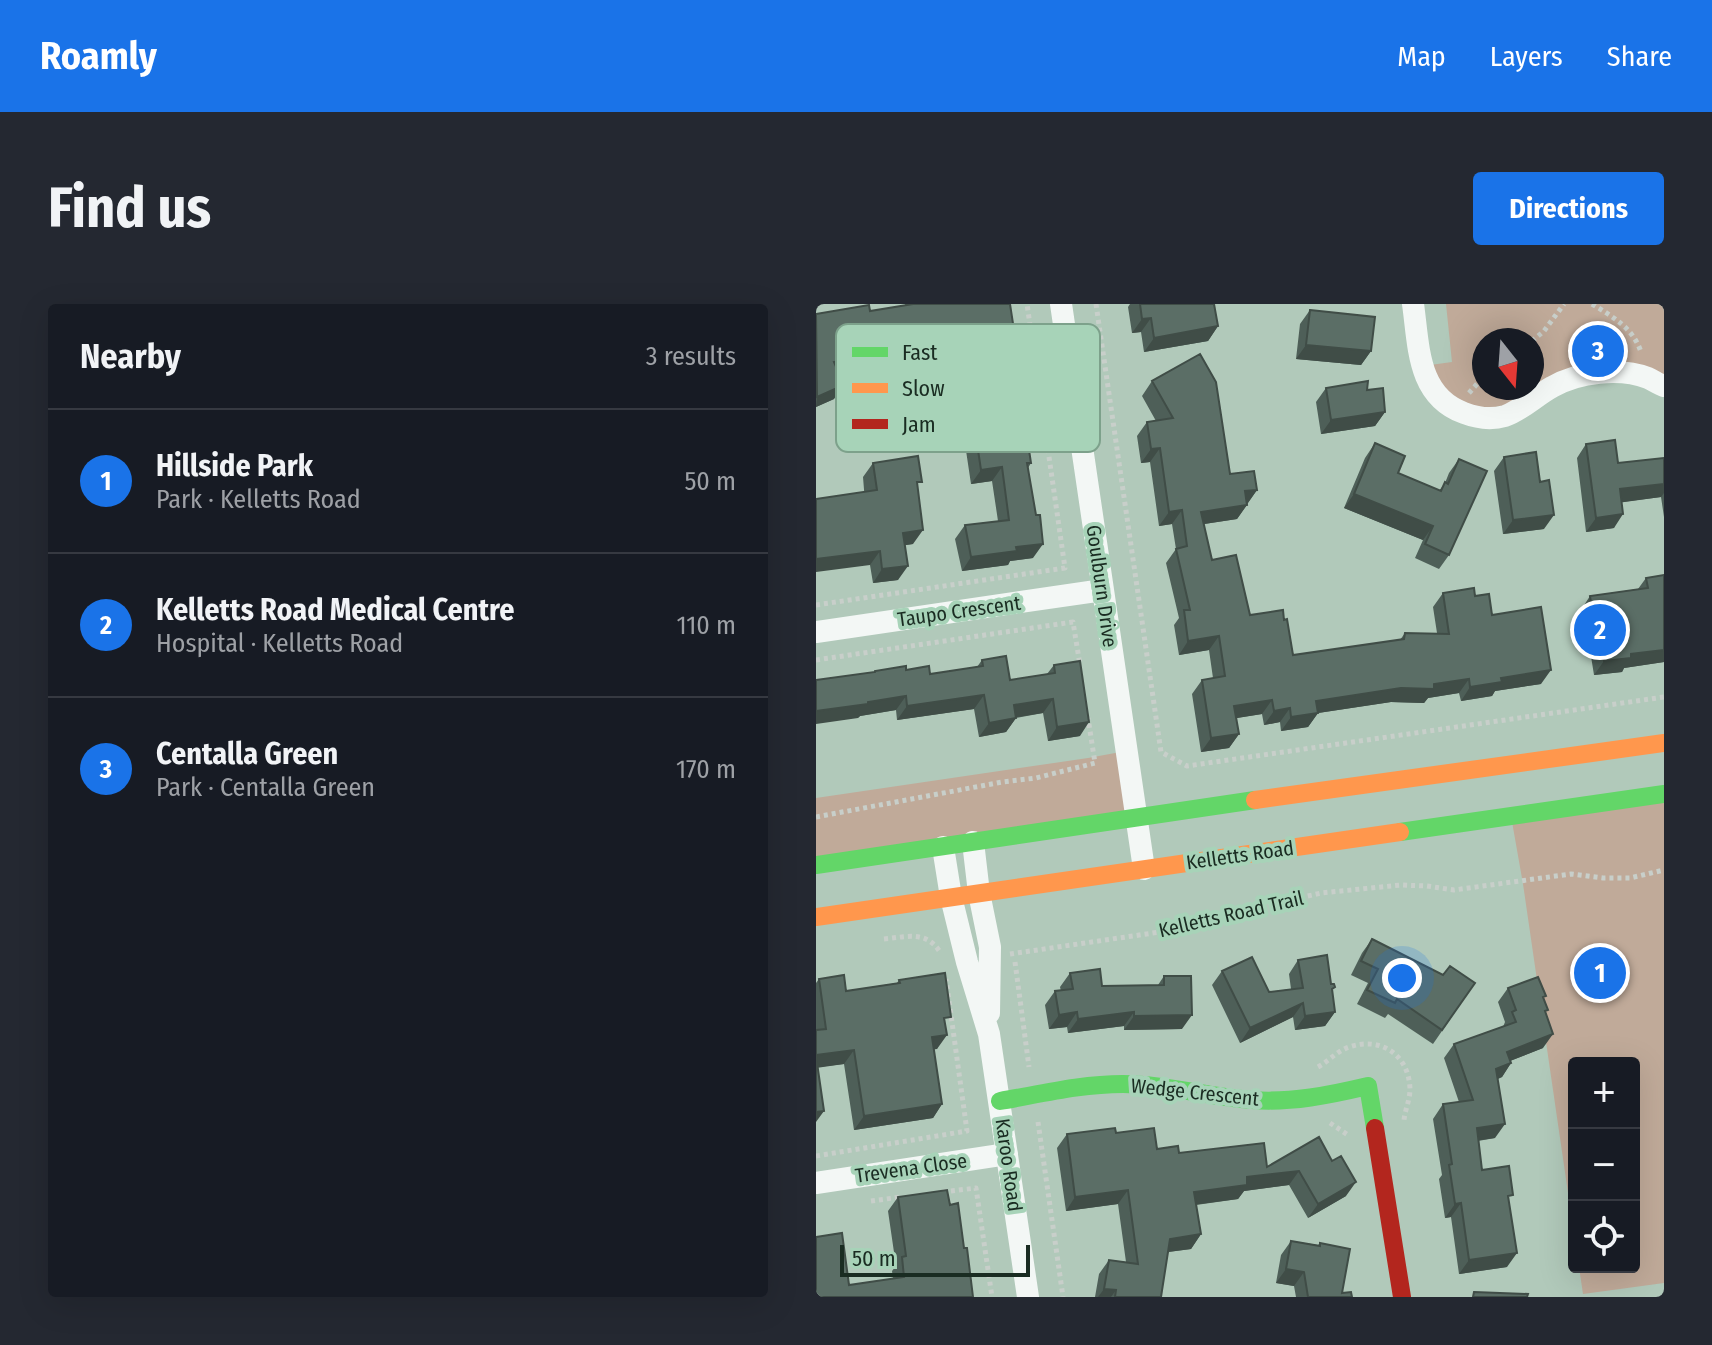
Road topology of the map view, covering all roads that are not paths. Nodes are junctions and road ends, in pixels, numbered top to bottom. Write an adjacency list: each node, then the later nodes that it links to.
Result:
1 (1061, 304): 3 (street, Goulburn Drive)
2 (1413, 304): 4 (street)
3 (1064, 324)
4 (1664, 386)
5 (1083, 452): 6 (street, Goulburn Drive)
6 (1103, 590): 7 (street, Taupo Crescent); 10 (street, Goulburn Drive)
7 (816, 632)
8 (1664, 743): 10 (main road)
9 (1664, 794): 14 (main road, Kelletts Road)
10 (1136, 816): 11 (main road); 14 (street, Goulburn Drive)
11 (973, 842): 12 (main road); 15 (street, Karoo Road)
12 (943, 847): 13 (main road); 16 (street, Karoo Road)
13 (816, 865)
14 (1144, 869): 15 (main road, Kelletts Road)
15 (979, 893): 16 (main road, Kelletts Road); 18 (street, Karoo Road)
16 (951, 897): 17 (main road, Kelletts Road); 18 (street, Karoo Road)
17 (816, 917)
18 (978, 960): 19 (street, Karoo Road)
19 (1000, 1101): 20 (street, Karoo Road); 23 (main road, Wedge Crescent)
20 (1007, 1154): 21 (street, Trevena Close); 22 (street, Karoo Road)
21 (816, 1183)
22 (1028, 1297)
23 (1402, 1297)

